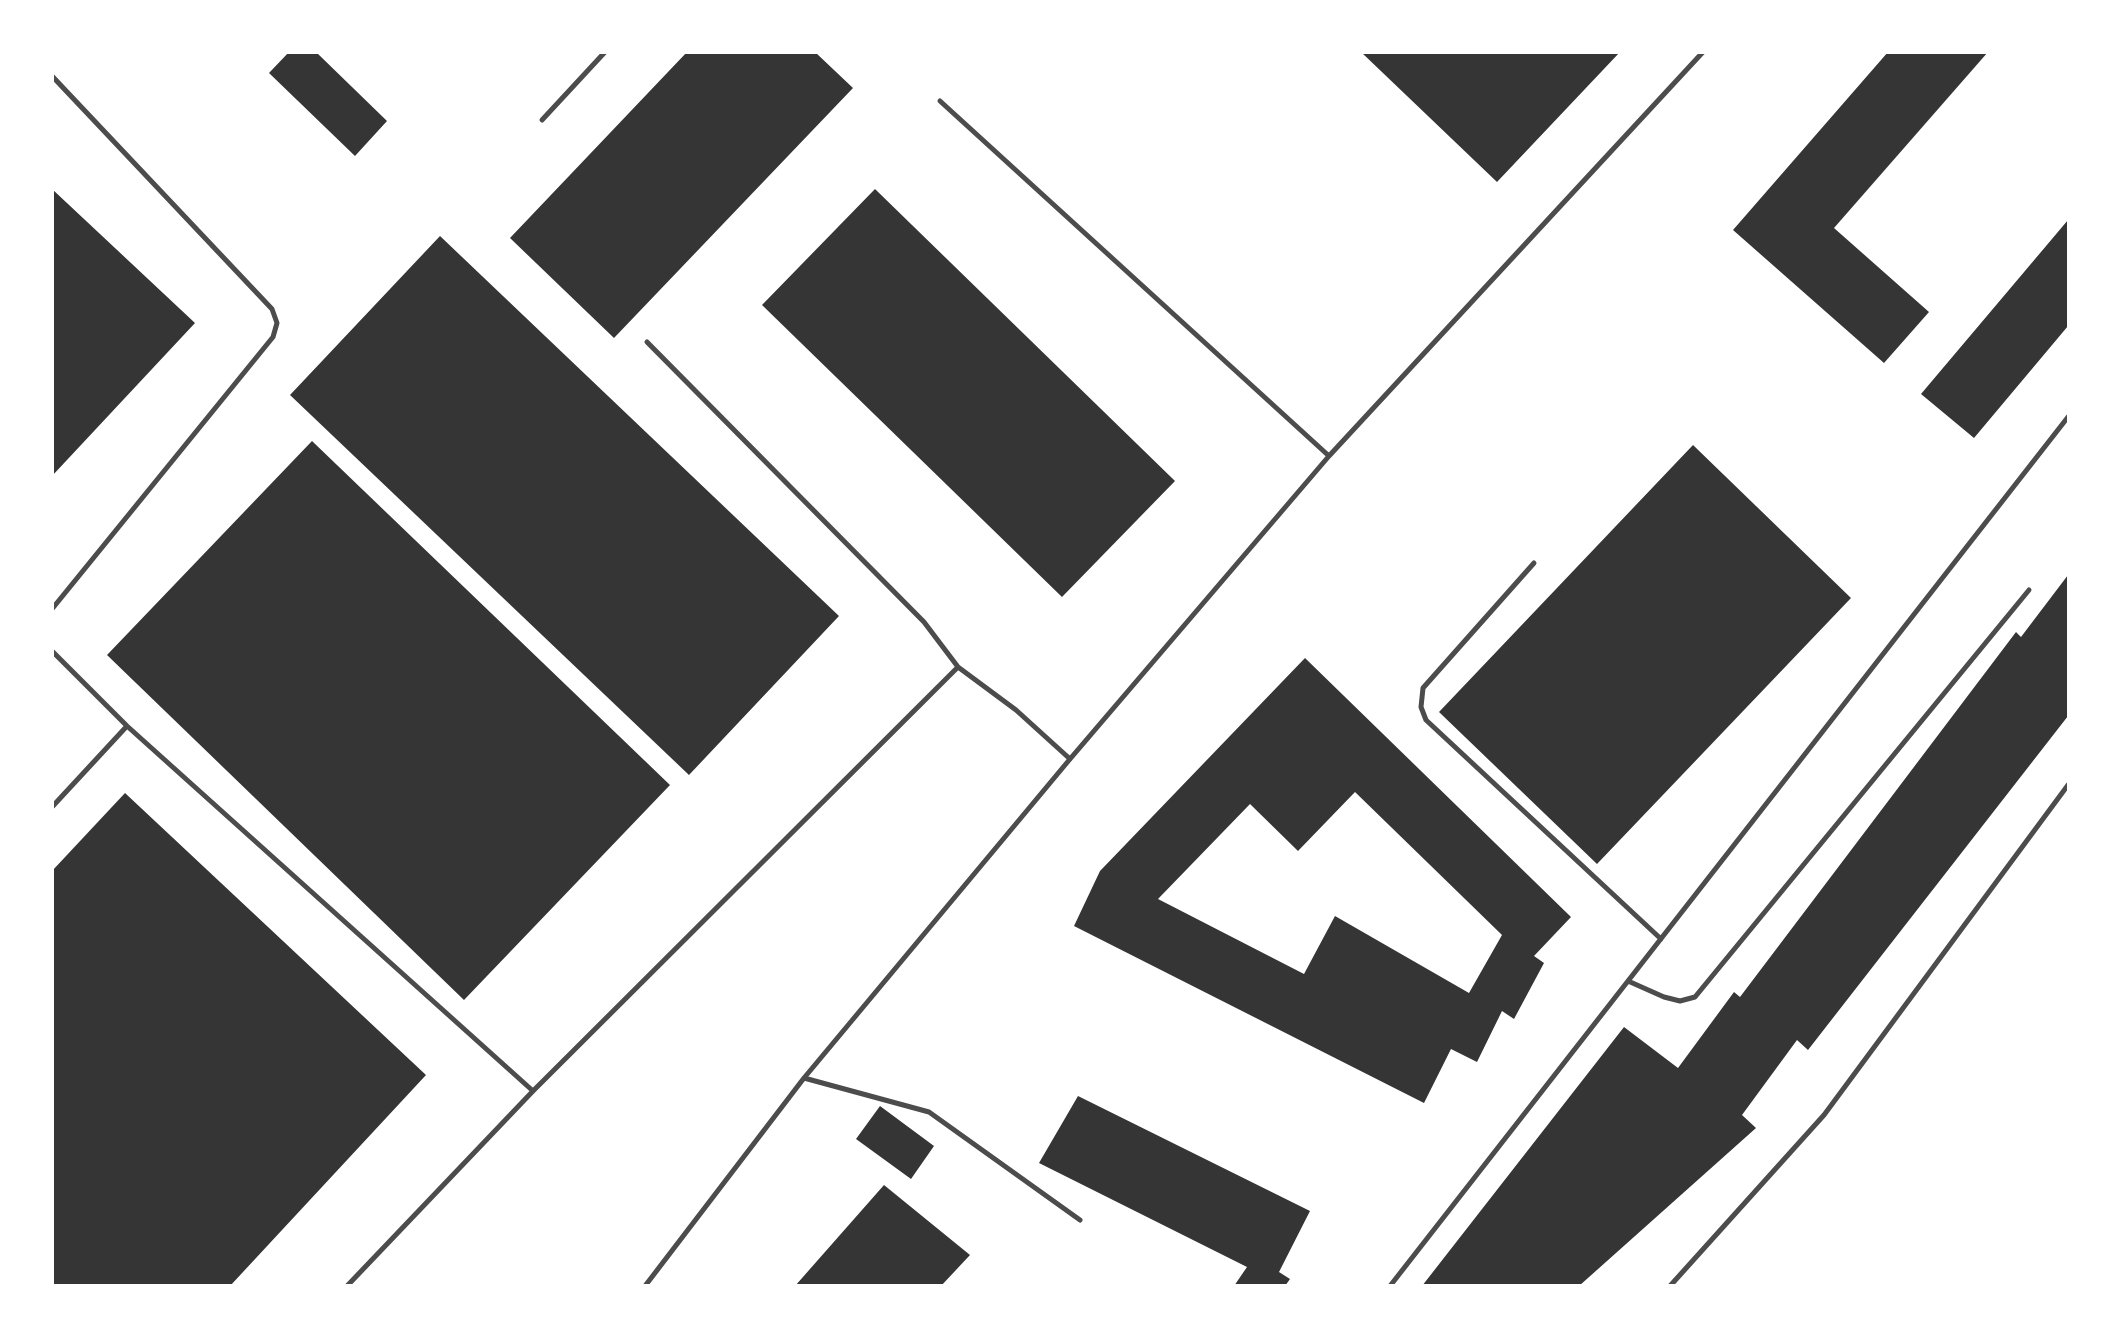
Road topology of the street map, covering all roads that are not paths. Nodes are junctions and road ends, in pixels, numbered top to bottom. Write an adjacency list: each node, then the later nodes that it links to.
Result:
1 (606, 52): 5 (lane)
2 (1703, 52): 8 (lane)
3 (52, 76): 11 (lane)
4 (940, 101): 8 (lane)
5 (542, 120)
6 (648, 342): 13 (lane)
7 (2068, 417): 18 (lane)
8 (1329, 456): 15 (lane)
9 (1534, 563): 18 (lane)
10 (2029, 590): 19 (lane)
11 (52, 609)
12 (52, 651): 14 (lane)
13 (958, 667): 15 (lane); 21 (lane)
14 (127, 726): 17 (lane); 21 (lane)
15 (1070, 759): 20 (lane)
16 (2068, 785): 26 (lane)
17 (52, 807)
18 (1661, 939): 19 (lane)
19 (1628, 981): 25 (lane)
20 (804, 1077): 22 (lane); 24 (lane)
21 (533, 1091): 23 (lane)
22 (1080, 1220)
23 (346, 1286)
24 (645, 1286)
25 (1390, 1286)
26 (1670, 1286)

